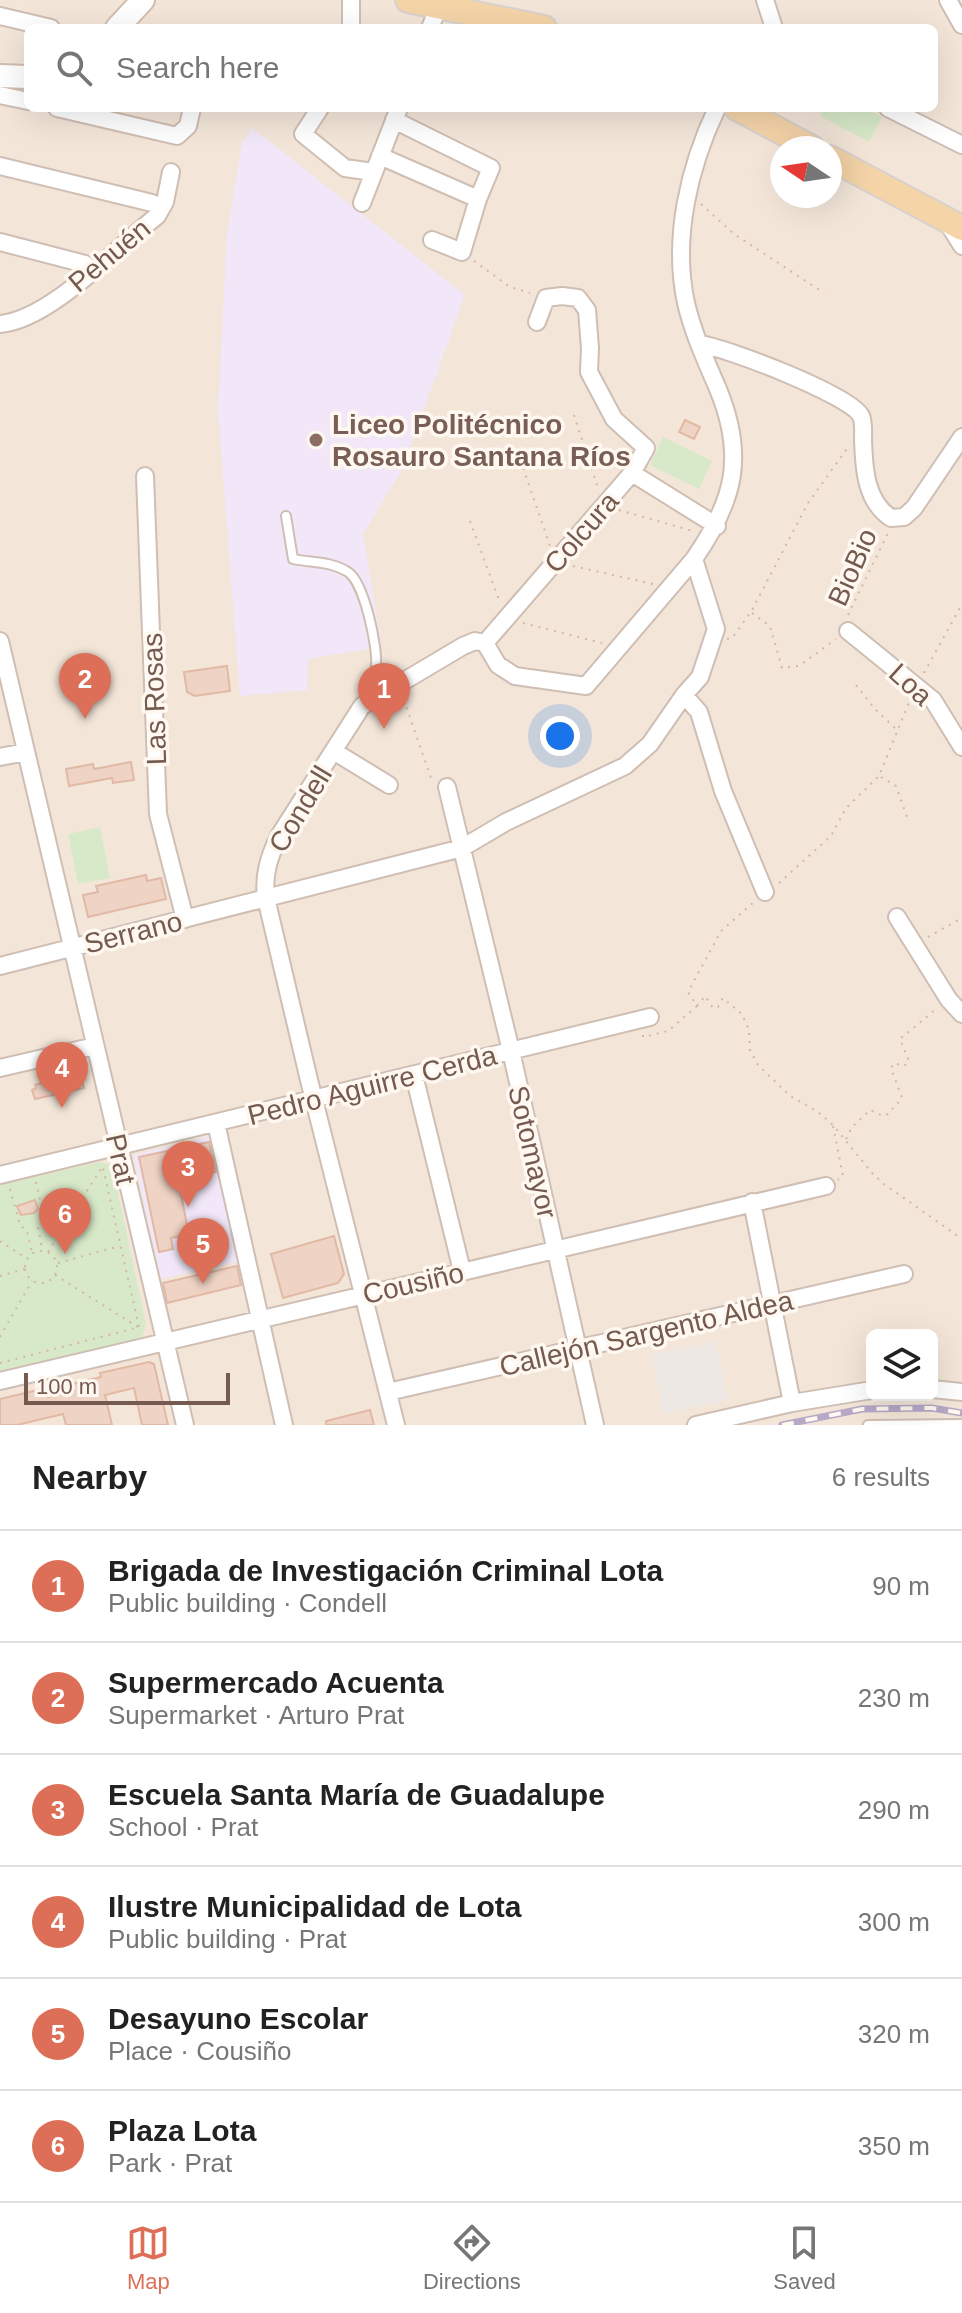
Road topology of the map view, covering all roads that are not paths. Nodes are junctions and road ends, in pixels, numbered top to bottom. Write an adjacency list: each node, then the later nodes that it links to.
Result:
1 (143, 0): 10 (main road)
2 (351, 0): 11 (street)
3 (408, 0): 8 (main road)
4 (765, 0): 13 (street)
5 (948, 0): 14 (street)
6 (506, 9): 8 (main road); 12 (main road)
7 (0, 16): 9 (street)
8 (435, 17)
9 (34, 24)
10 (121, 24)
11 (351, 24)
12 (536, 24)
13 (773, 24)
14 (962, 25)
15 (0, 76): 16 (main road)
16 (24, 77)
17 (0, 95): 18 (street)
18 (24, 100)
19 (74, 112): 20 (street)
20 (191, 112)
21 (317, 112): 28 (street)
22 (715, 112): 42 (street)
23 (744, 112): 26 (main road)
24 (896, 112): 27 (street)
25 (396, 114): 28 (street); 32 (street)
26 (790, 136)
27 (962, 145)
28 (377, 164): 32 (street); 34 (street)
29 (842, 164): 35 (main road)
30 (0, 166): 33 (street)
31 (171, 172): 41 (street, Pehuén)
32 (478, 199): 36 (street)
33 (152, 203)
34 (362, 203)
35 (954, 224): 38 (street)
36 (432, 240)
37 (0, 242): 39 (street)
38 (962, 246)
39 (85, 264)
40 (537, 322): 44 (street, Colcura)
41 (0, 324)
42 (699, 344): 43 (street); 47 (street)
43 (962, 437)
44 (632, 473): 47 (street); 51 (street, Colcura)
45 (145, 476): 64 (street, Las Rosas)
46 (286, 516): 53 (lane)
47 (713, 531): 48 (street)
48 (694, 559): 51 (street); 52 (street, Serrano)
49 (848, 631): 54 (street, Loa)
50 (0, 641): 55 (street, Prat)
51 (485, 643): 53 (street, Condell)
52 (684, 695): 60 (street, Serrano); 61 (street)
53 (362, 706): 56 (street, Condell)
54 (962, 747)
55 (26, 752): 57 (street); 65 (street, Prat)
56 (335, 752): 59 (street); 62 (street, Condell)
57 (0, 757)
58 (439, 784): 60 (street, Sotomayor)
59 (389, 785)
60 (462, 848): 62 (street, Serrano); 70 (street, Sotomayor)
61 (765, 892)
62 (266, 898): 64 (street, Serrano); 73 (street, Condell)
63 (897, 917): 67 (street)
64 (185, 919): 65 (street, Serrano)
65 (71, 948): 66 (street, Serrano); 69 (street, Prat)
66 (0, 966)
67 (962, 1014)
68 (645, 1019): 70 (street, Pedro Aguirre Cerda)
69 (95, 1046): 71 (street); 75 (street, Prat)
70 (511, 1051): 72 (street, Pedro Aguirre Cerda); 79 (street, Sotomayor)
71 (0, 1068)
72 (414, 1075): 73 (street, Pedro Aguirre Cerda); 80 (street)
73 (313, 1099): 74 (street, Pedro Aguirre Cerda); 82 (street, Condell)
74 (216, 1123): 75 (street, Pedro Aguirre Cerda); 84 (street)
75 (118, 1146): 76 (street, Pedro Aguirre Cerda); 85 (street, Prat)
76 (5, 1182)
77 (826, 1186): 78 (street, Cousiño)
78 (752, 1202): 79 (street, Cousiño); 83 (street)
79 (555, 1249): 80 (street, Cousiño); 86 (street, Sotomayor)
80 (462, 1271): 82 (street, Cousiño)
81 (904, 1274): 83 (street, Callejón Sargento Aldea)
82 (363, 1295): 84 (street, Cousiño); 90 (street, Condell)
83 (770, 1304): 86 (street, Callejón Sargento Aldea); 92 (street)
84 (260, 1319): 85 (street, Cousiño); 95 (street)
85 (165, 1342): 87 (street, Cousiño); 94 (street, Prat)
86 (578, 1348): 90 (street, Callejón Sargento Aldea); 97 (street, Sotomayor)
87 (0, 1381)
88 (938, 1390): 91 (street)
89 (866, 1391): 92 (street)
90 (388, 1392): 96 (street, Condell)
91 (962, 1392)
92 (792, 1403): 98 (street)
93 (962, 1424): 99 (lane)
94 (185, 1425)
95 (284, 1425)
96 (396, 1425)
97 (595, 1425)
98 (696, 1425)
99 (868, 1425)

